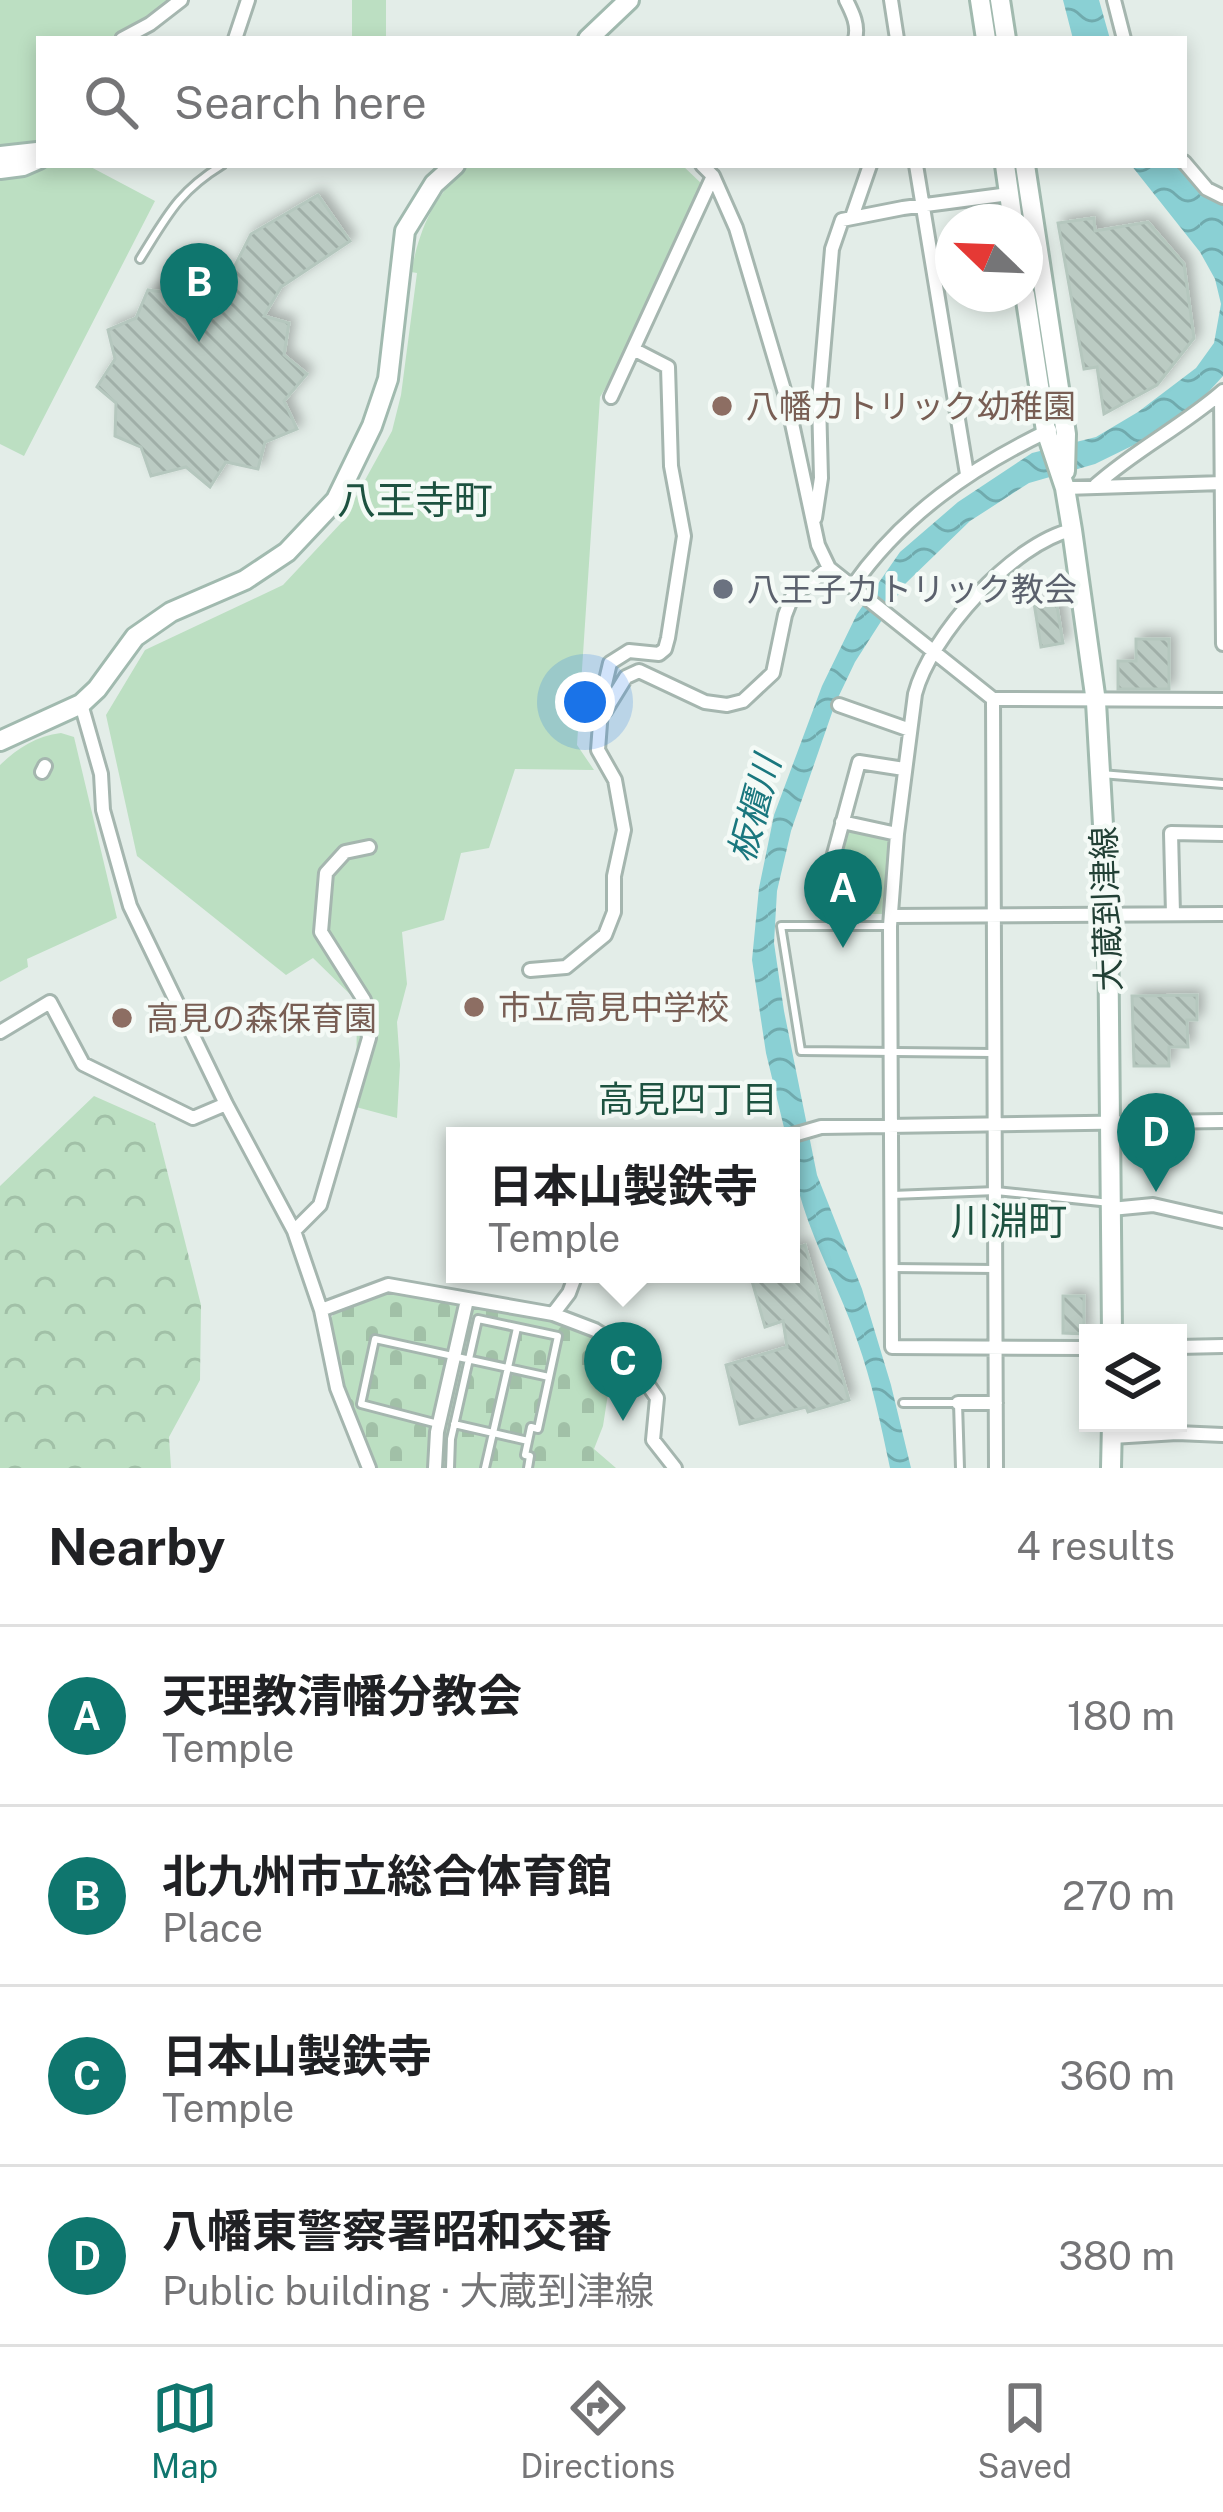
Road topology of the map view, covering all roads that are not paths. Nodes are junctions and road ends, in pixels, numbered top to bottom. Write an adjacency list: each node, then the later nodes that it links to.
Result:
1 (181, 0): 9 (street)
2 (248, 0): 10 (street)
3 (629, 0): 11 (main road)
4 (846, 0): 12 (street)
5 (891, 0): 13 (street)
6 (980, 0): 14 (main road)
7 (1000, 0): 15 (main road)
8 (1114, 0): 16 (street)
9 (128, 36)
10 (236, 36)
11 (591, 36)
12 (856, 36)
13 (897, 36)
14 (986, 36)
15 (1006, 36)
16 (1123, 36)
17 (0, 156): 18 (main road)
18 (36, 156)
19 (36, 158): 28 (main road)
20 (1187, 166): 31 (street)
21 (217, 168): 35 (lane)
22 (452, 168): 54 (main road)
23 (705, 168): 29 (street)
24 (869, 168): 34 (street)
25 (916, 168): 33 (street)
26 (1005, 168): 30 (main road)
27 (1025, 168): 40 (main road, 大蔵到津線)
28 (0, 170)
29 (713, 176): 37 (street); 45 (street)
30 (1009, 194): 32 (main road); 33 (street)
31 (1223, 197)
32 (1010, 204)
33 (922, 206): 34 (street); 41 (street)
34 (852, 217): 45 (street)
35 (140, 259)
36 (1028, 312): 40 (main road, 大蔵到津線)
37 (635, 350): 39 (street); 56 (street)
38 (1222, 393): 42 (street); 43 (street)
39 (611, 397)
40 (1056, 433): 41 (street); 44 (main road, 大蔵到津線)
41 (967, 474): 48 (street)
42 (1223, 484): 43 (street); 49 (street)
43 (1096, 485): 44 (street)
44 (1065, 488): 46 (main road, 大蔵到津線)
45 (814, 525): 47 (street)
46 (1072, 530): 50 (street); 53 (main road, 大蔵到津線)
47 (829, 568): 48 (street); 56 (street)
48 (854, 589): 50 (street)
49 (1223, 644)
50 (933, 653): 51 (street); 57 (street)
51 (993, 699): 53 (street); 70 (street)
52 (1223, 700): 53 (street)
53 (1096, 702): 60 (main road, 大蔵到津線)
54 (81, 704): 58 (main road); 76 (street)
55 (839, 705): 57 (street)
56 (602, 717): 72 (street)
57 (910, 730): 59 (street)
58 (0, 741)
59 (904, 769): 62 (street); 63 (street)
60 (1101, 774): 61 (lane); 67 (main road, 大蔵到津線)
61 (1223, 784)
62 (842, 822): 63 (street); 66 (street)
63 (897, 834): 71 (street)
64 (1223, 834): 68 (street)
65 (369, 847): 86 (street)
66 (831, 865)
67 (1108, 913): 68 (street); 70 (street); 78 (main road, 大蔵到津線)
68 (1173, 914): 69 (street)
69 (1223, 914)
70 (994, 916): 71 (street); 75 (street)
71 (891, 921): 74 (street); 74 (lane)
72 (530, 970)
73 (0, 1032): 76 (street)
74 (891, 1053): 75 (lane); 80 (street)
75 (995, 1053): 79 (street)
76 (226, 1104): 86 (street)
77 (1223, 1121): 78 (street)
78 (1110, 1124): 79 (street); 84 (main road, 大蔵到津線)
79 (996, 1126): 80 (street); 82 (street)
80 (892, 1127): 81 (street); 83 (street)
81 (800, 1133)
82 (996, 1191): 83 (lane); 84 (lane); 88 (street)
83 (892, 1195): 87 (street)
84 (1111, 1206): 85 (street); 93 (main road, 大蔵到津線)
85 (1223, 1221)
86 (294, 1231): 91 (street)
87 (892, 1268): 88 (lane); 95 (street)
88 (995, 1269): 95 (street)
89 (573, 1283): 92 (street)
90 (467, 1300): 91 (street); 92 (street); 99 (street)
91 (321, 1310): 112 (street)
92 (553, 1314): 117 (street)
93 (1112, 1324)
94 (517, 1328): 99 (lane); 100 (lane); 101 (lane)
95 (995, 1346): 98 (street); 104 (street)
96 (1223, 1346): 97 (street)
97 (1187, 1347)
98 (1079, 1348)
99 (462, 1359): 100 (lane); 105 (street); 105 (lane); 106 (lane)
100 (508, 1369): 101 (lane); 109 (lane)
101 (549, 1377): 111 (lane)
102 (903, 1403): 103 (lane)
103 (958, 1403): 104 (street); 118 (lane)
104 (995, 1403): 119 (street)
105 (439, 1422): 106 (lane); 113 (street)
106 (454, 1424): 109 (lane); 114 (lane)
107 (1112, 1432): 120 (main road)
108 (1155, 1432): 110 (street)
109 (493, 1433): 111 (lane); 115 (lane)
110 (1223, 1435)
111 (528, 1441): 116 (lane)
112 (369, 1468)
113 (435, 1468)
114 (450, 1468)
115 (485, 1468)
116 (528, 1468)
117 (675, 1468)
118 (960, 1468)
119 (996, 1468)
120 (1112, 1468)

